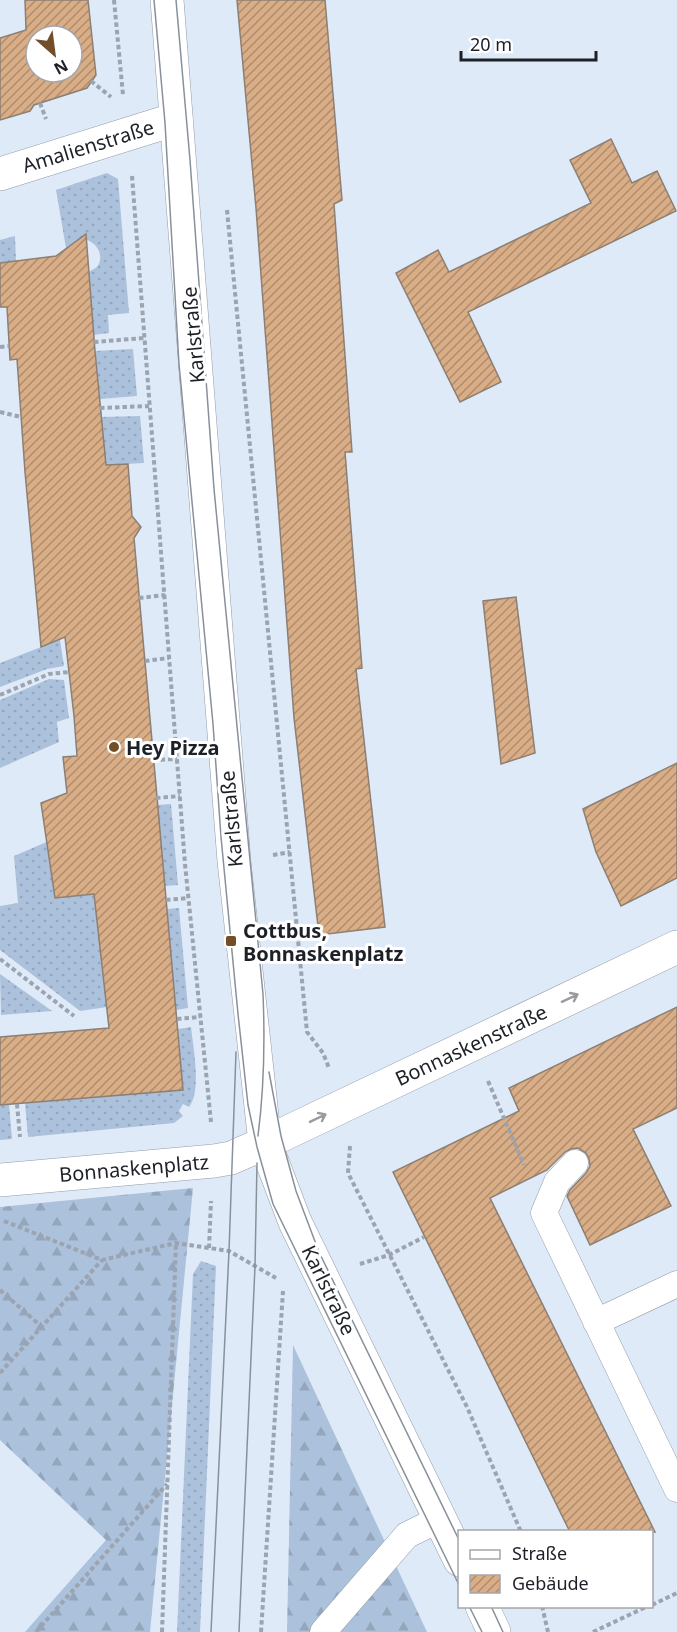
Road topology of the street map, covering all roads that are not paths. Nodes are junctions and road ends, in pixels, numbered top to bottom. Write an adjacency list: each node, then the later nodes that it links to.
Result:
1 (167, 0): 2 (street, Karlstraße)
2 (176, 119): 3 (street, Amalienstraße); 5 (street, Karlstraße)
3 (0, 174)
4 (677, 947): 5 (street, Bonnaskenstraße, one-way to 4)
5 (265, 1143): 7 (street, Bonnaskenplatz); 11 (street, Karlstraße)
6 (575, 1163): 9 (lane)
7 (0, 1180)
8 (677, 1284): 9 (lane)
9 (596, 1322): 10 (lane)
10 (677, 1489)
11 (440, 1519): 12 (street, Karlstraße); 14 (lane)
12 (458, 1558)
13 (483, 1608): 15 (street)
14 (323, 1632)
15 (494, 1632)

